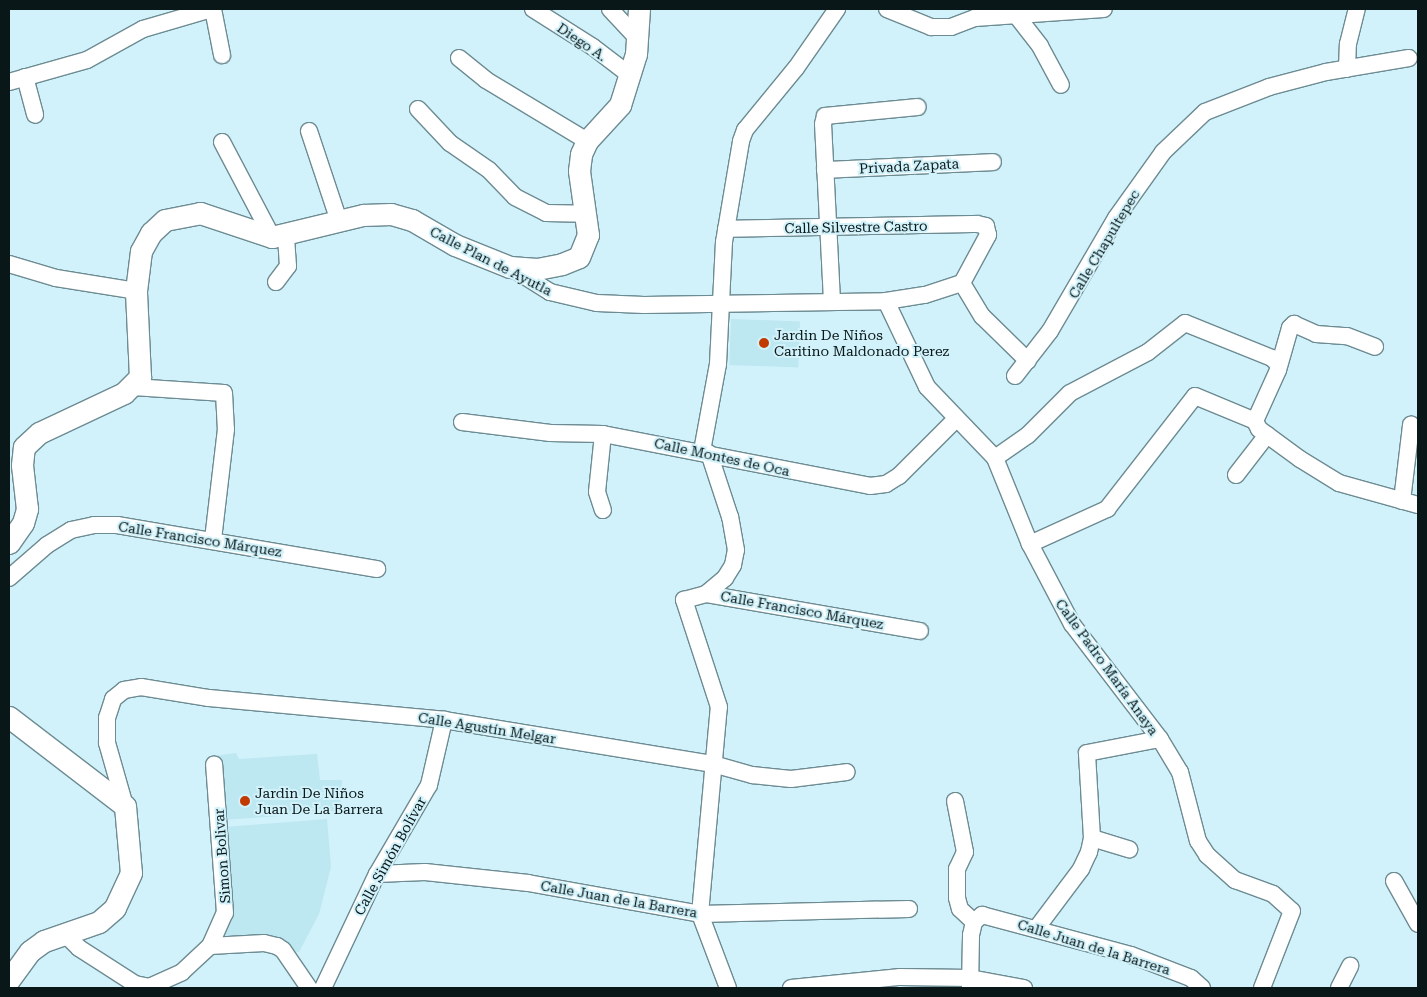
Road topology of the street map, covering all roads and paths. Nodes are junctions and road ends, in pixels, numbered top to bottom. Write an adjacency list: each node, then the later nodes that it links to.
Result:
1 (213, 9): 12 (street); 17 (street)
2 (532, 9): 16 (street, Diego A.)
3 (610, 9): 11 (street)
4 (639, 9): 11 (street)
5 (837, 9): 30 (street)
6 (887, 9): 9 (street)
7 (1104, 9): 10 (street)
8 (1357, 9): 15 (street)
9 (992, 13): 10 (street)
10 (1016, 14): 19 (street)
11 (636, 37): 16 (street)
12 (222, 55)
13 (459, 58): 24 (street)
14 (1409, 58): 15 (street, Calle Chapultepec)
15 (1347, 68): 42 (street, Calle Chapultepec)
16 (631, 76): 24 (street)
17 (25, 77): 18 (street); 22 (street)
18 (9, 82)
19 (1061, 85)
20 (918, 107): 27 (street)
21 (418, 109): 28 (street)
22 (35, 115)
23 (309, 131): 29 (street)
24 (587, 141): 28 (street)
25 (222, 142): 32 (street)
26 (993, 162): 27 (street, Privada Zapata)
27 (825, 170): 31 (street)
28 (585, 214): 34 (street)
29 (339, 221): 32 (street, Calle Plan de Ayutla); 34 (street, Calle Plan de Ayutla)
30 (726, 229): 31 (street, Calle Silvestre Castro); 40 (street)
31 (828, 229): 36 (street, Calle Silvestre Castro); 39 (street)
32 (279, 236): 35 (street); 37 (street)
33 (9, 264): 37 (street)
34 (510, 267): 40 (street, Calle Plan de Ayutla)
35 (276, 282)
36 (962, 283): 38 (street, Calle Plan de Ayutla); 42 (street)
37 (136, 291): 45 (street)
38 (886, 301): 39 (street, Calle Plan de Ayutla); 46 (street, Calle Padro María Anaya)
39 (832, 302): 40 (street, Calle Plan de Ayutla)
40 (723, 303): 52 (street)
41 (1375, 347): 43 (street)
42 (1028, 361): 44 (street, Calle Chapultepec)
43 (1277, 364): 47 (street); 53 (street)
44 (1015, 376)
45 (133, 387): 58 (street); 59 (street)
46 (956, 418): 52 (street, Calle Montes de Oca); 53 (street, Calle Padro María Anaya)
47 (1256, 421): 51 (street); 60 (street)
48 (462, 422): 50 (street, Calle Montes de Oca)
49 (1411, 425): 55 (street)
50 (603, 434): 52 (street, Calle Montes de Oca); 57 (street)
51 (1267, 435): 54 (street); 55 (street)
52 (705, 452): 63 (street)
53 (994, 458): 60 (street, Calle Padro María Anaya)
54 (1236, 475)
55 (1402, 501): 56 (street)
56 (1418, 505)
57 (604, 510)
58 (213, 540): 61 (street, Calle Francisco Márquez); 62 (street, Calle Francisco Márquez)
59 (9, 543)
60 (1030, 544): 67 (street, Calle Padro María Anaya)
61 (377, 569)
62 (9, 578)
63 (706, 594): 64 (street, Calle Francisco Márquez); 69 (street, Calle Francisco Márquez)
64 (920, 631)
65 (9, 717): 72 (street)
66 (444, 720): 69 (street, Calle Agustín Melgar); 72 (street, Calle Agustín Melgar); 75 (street, Calle Simón Bolívar)
67 (1160, 739): 73 (street); 94 (street, Calle Padro María Anaya)
68 (214, 764): 83 (street, Simon Bolivar)
69 (713, 764): 70 (street, Calle Agustín Melgar); 78 (street)
70 (847, 772)
71 (955, 801): 79 (street)
72 (125, 806): 82 (street)
73 (1092, 838): 74 (street); 81 (street)
74 (1129, 849)
75 (377, 874): 78 (street, Calle Juan de la Barrera); 89 (street, Calle Simón Bolívar)
76 (1394, 881): 80 (street)
77 (909, 909): 78 (street, Calle Juan de la Barrera)
78 (700, 914): 90 (street)
79 (978, 918): 81 (street, Calle Juan de la Barrera); 86 (street)
80 (1418, 924)
81 (1036, 929): 93 (street, Calle Juan de la Barrera)
82 (65, 934): 85 (street); 87 (street)
83 (210, 946): 87 (street); 88 (street)
84 (1350, 966): 95 (street)
85 (9, 980)
86 (970, 983): 91 (street); 92 (street)
87 (154, 987)
88 (309, 988)
89 (323, 988)
90 (728, 988)
91 (791, 988)
92 (1024, 988)
93 (1202, 988)
94 (1262, 988)
95 (1339, 988)

